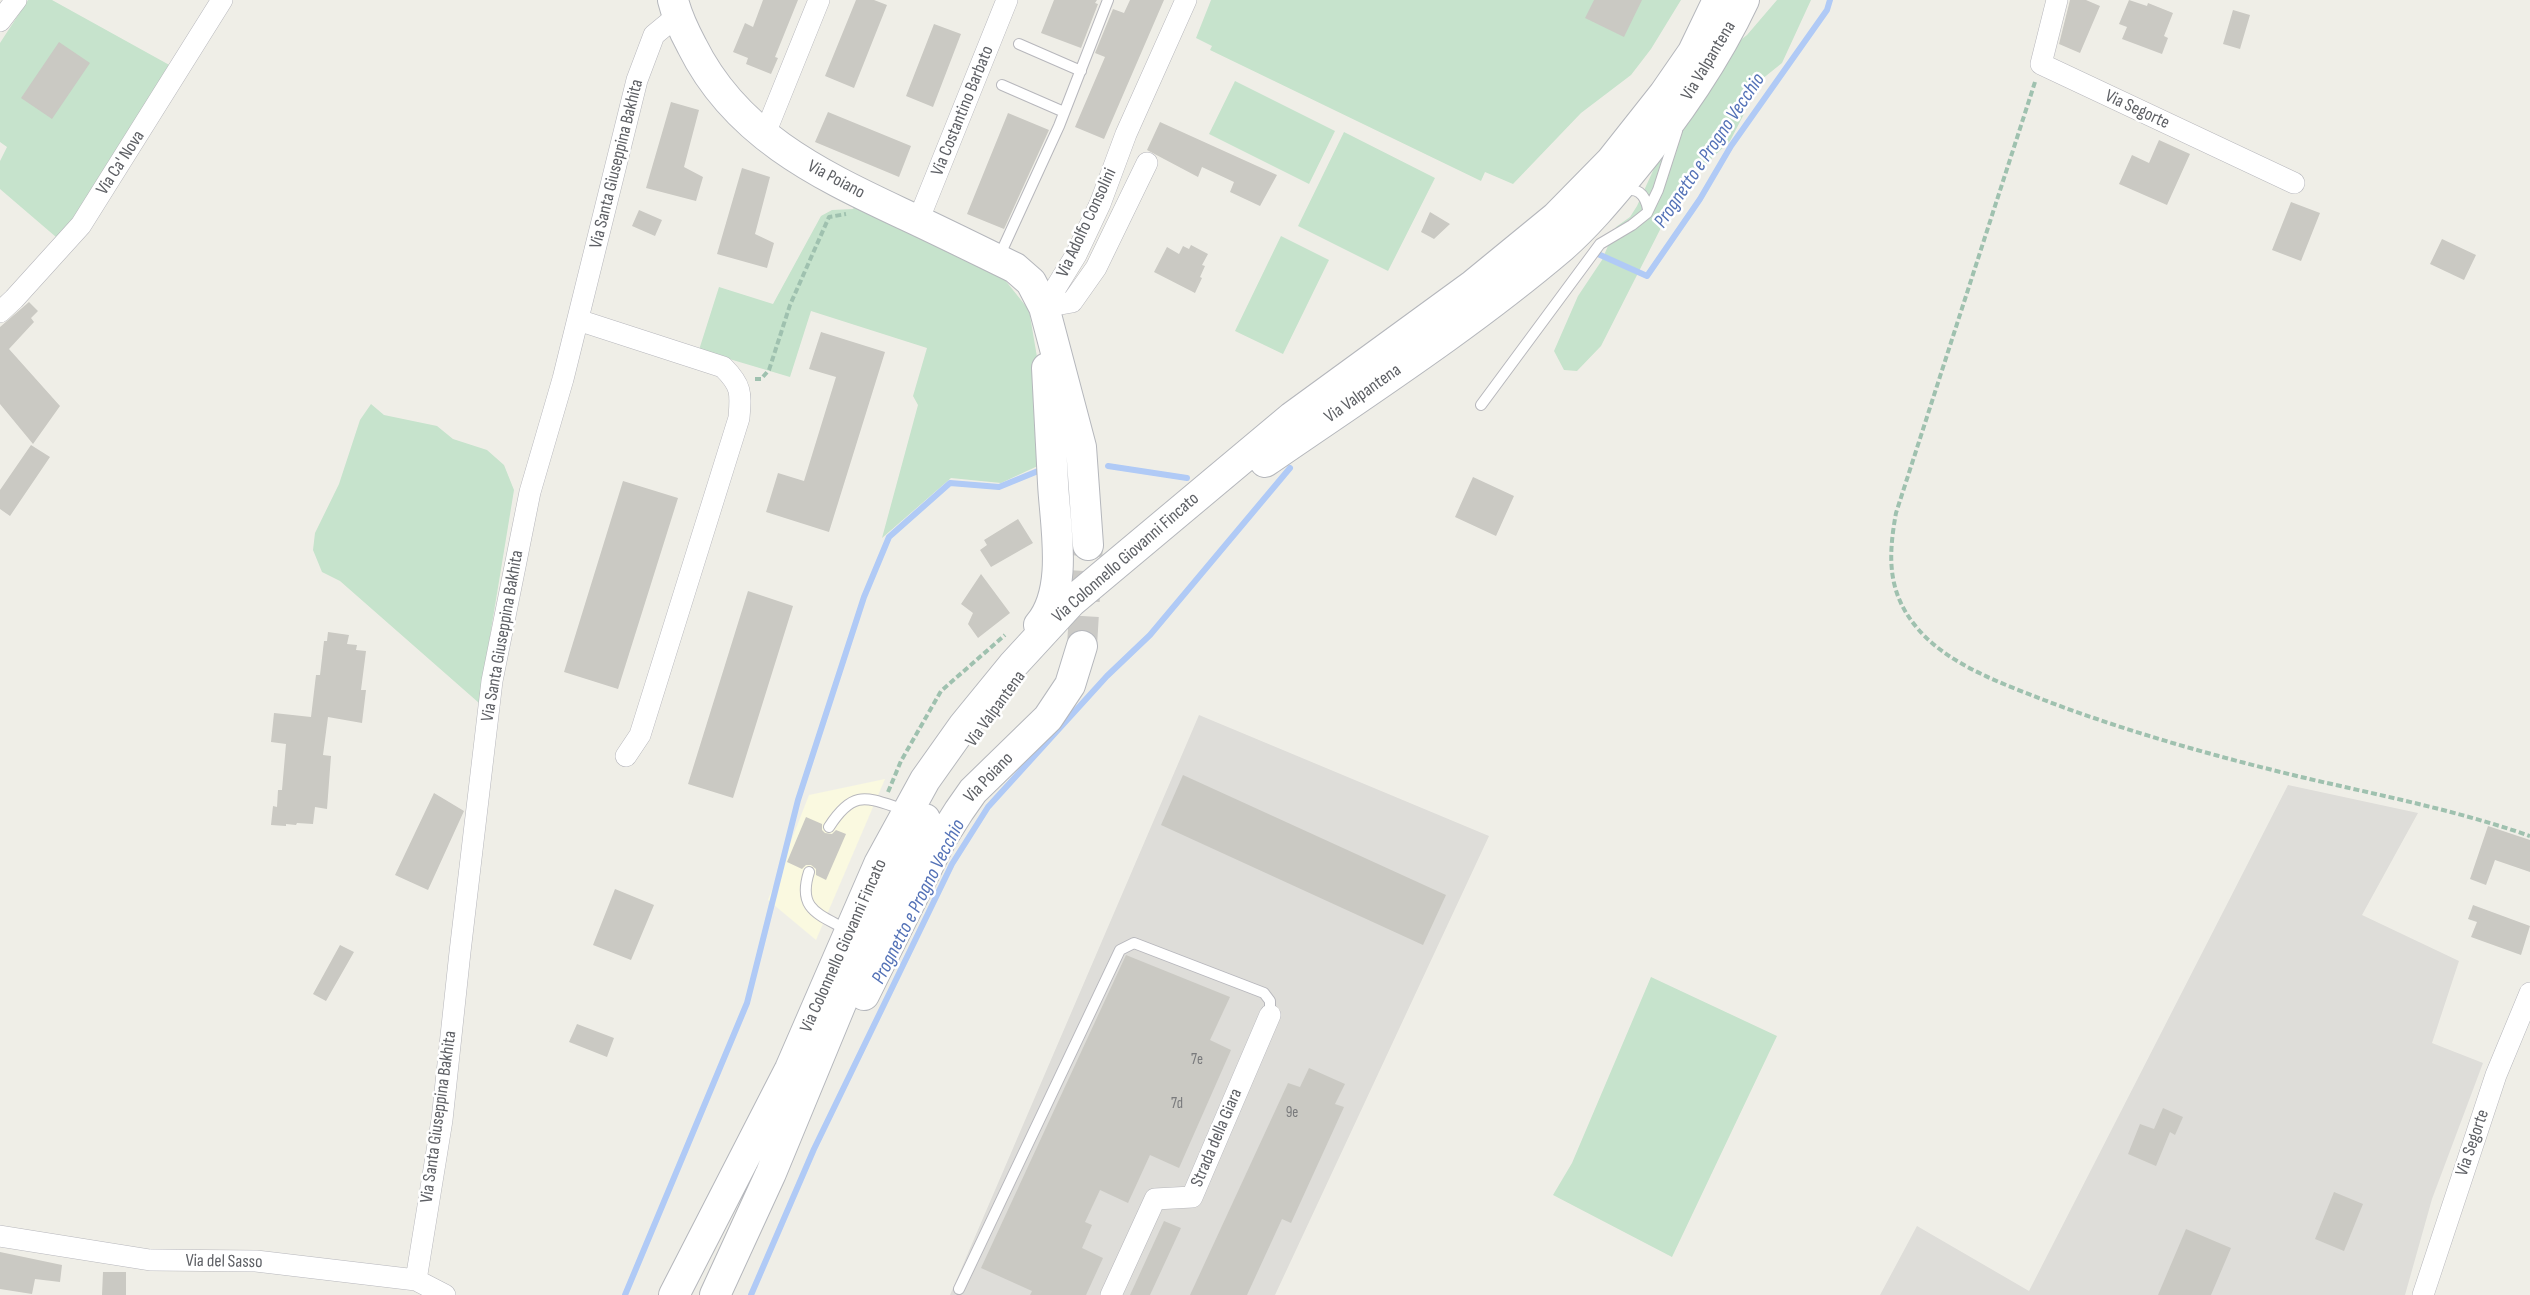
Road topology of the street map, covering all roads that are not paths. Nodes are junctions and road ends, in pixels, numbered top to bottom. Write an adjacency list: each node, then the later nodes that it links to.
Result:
1 (16, 0): 11 (street)
2 (222, 0): 26 (street, Via Ca' Nova)
3 (819, 0): 17 (street)
4 (1007, 0): 22 (street, Via Costantino Barbato)
5 (1108, 0): 13 (lane)
6 (1186, 0): 25 (street, Via Adolfo Consolini)
7 (1718, 0): 24 (main road, Via Valpantena)
8 (1744, 0): 15 (main road, Via Valpantena)
9 (2057, 0): 19 (street, Via Segorte)
10 (675, 8): 17 (main road, Via Poiano); 27 (street, Via Santa Giuseppina Bakhita)
11 (0, 21)
12 (1019, 44): 13 (lane)
13 (1081, 71): 16 (lane)
14 (1002, 86): 16 (lane)
15 (1687, 99): 20 (main road, Via Valpantena); 21 (lane)
16 (1064, 112): 23 (lane)
17 (764, 136): 22 (main road, Via Poiano)
18 (1147, 163): 25 (street, Via Adolfo Consolini)
19 (2294, 183)
20 (1611, 196): 21 (lane); 33 (main road, Via Valpantena)
21 (1648, 209): 28 (lane)
22 (918, 221): 23 (main road, Via Poiano)
23 (998, 259): 25 (main road, Via Poiano)
24 (1473, 285): 31 (main road, Via Colonnello Giovanni Fincato)
25 (1044, 307): 29 (main road, Via Poiano); 31 (main road, Via Poiano)
26 (0, 312)
27 (578, 320): 32 (street); 42 (street, Via Santa Giuseppina Bakhita)
28 (1481, 405)
29 (1088, 545)
30 (1082, 646): 40 (main road, Via Poiano)
31 (964, 725): 34 (main road, Via Colonnello Giovanni Fincato)
32 (626, 756)
33 (956, 766): 40 (main road, Via Colonnello Giovanni Fincato)
34 (896, 807): 35 (lane); 37 (main road, Via Colonnello Giovanni Fincato)
35 (829, 827)
36 (809, 872): 37 (lane)
37 (850, 932): 45 (main road, Via Colonnello Giovanni Fincato)
38 (2530, 993): 48 (street, Via Segorte)
39 (1270, 1015): 43 (lane); 47 (street, Strada della Giara)
40 (771, 1173): 46 (main road, Via Colonnello Giovanni Fincato)
41 (0, 1236): 42 (street, Via del Sasso)
42 (416, 1280): 44 (street, Via del Sasso)
43 (959, 1289)
44 (445, 1295)
45 (674, 1295)
46 (715, 1295)
47 (1111, 1295)
48 (2423, 1295)

